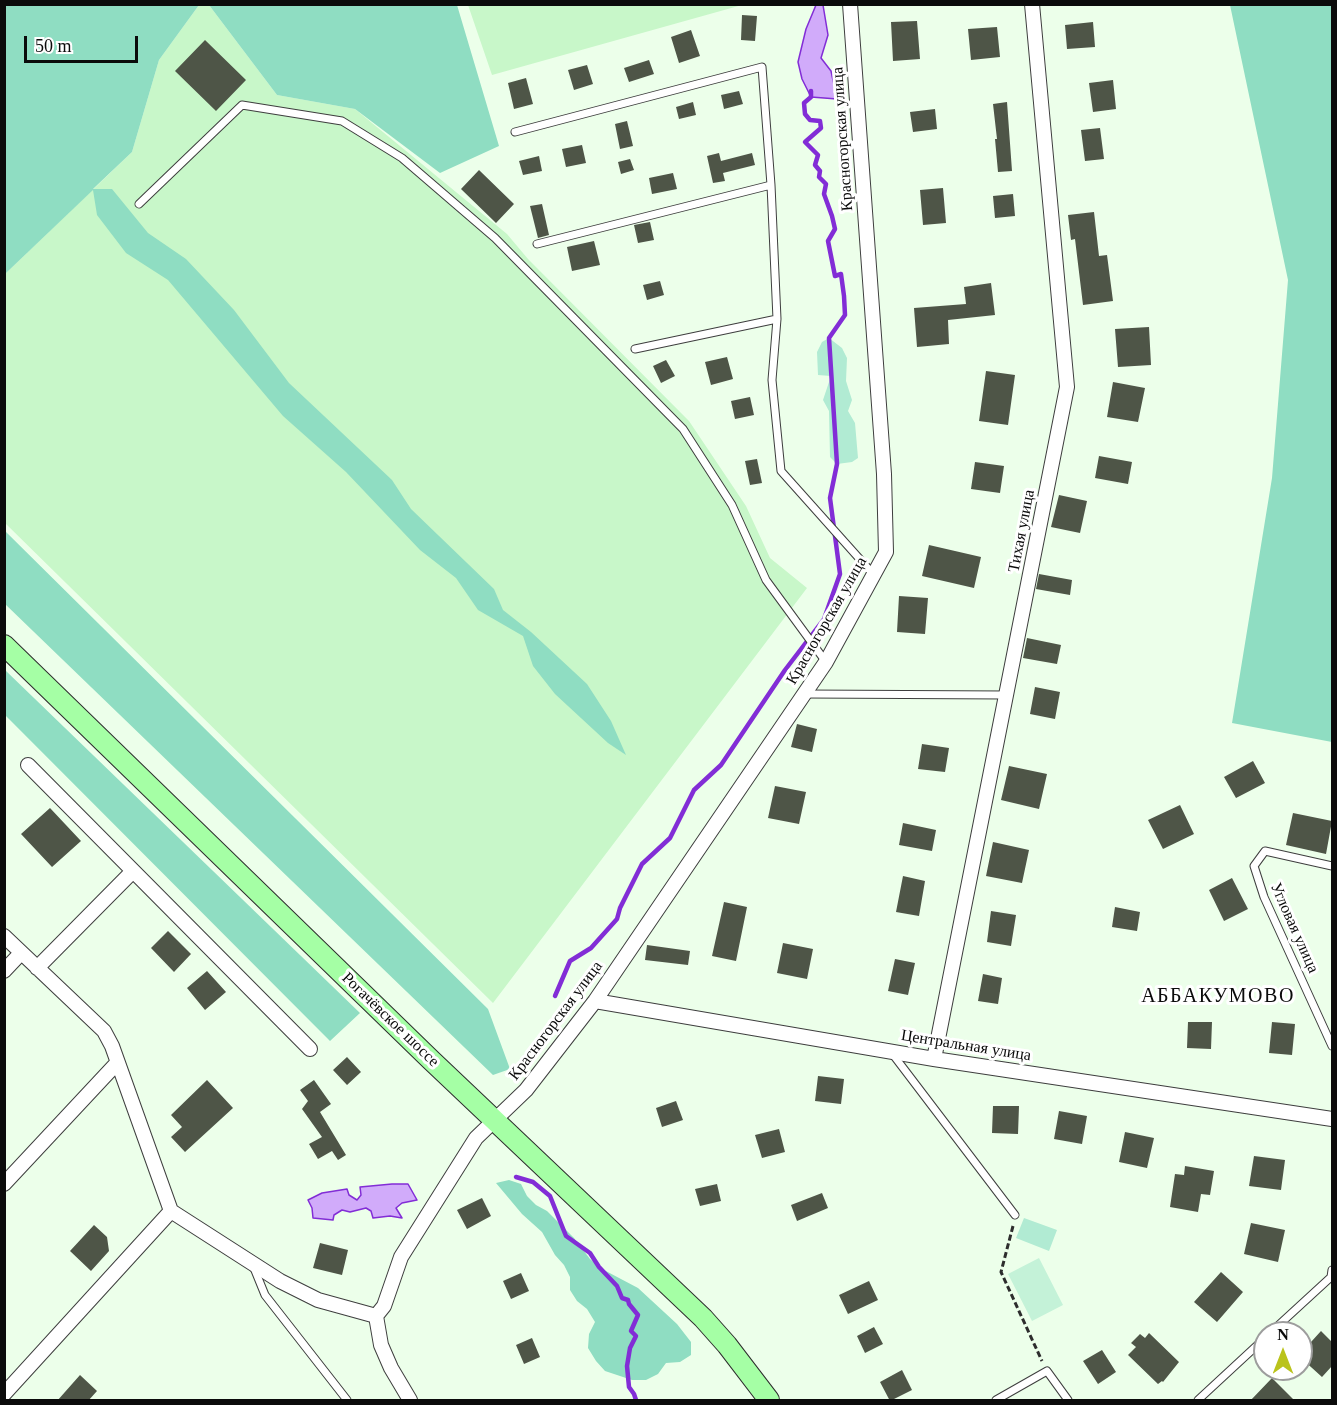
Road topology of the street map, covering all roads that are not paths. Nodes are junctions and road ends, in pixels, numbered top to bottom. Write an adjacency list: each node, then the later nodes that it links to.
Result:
1 (850, 4): 9 (street, Красногорская улица)
2 (1032, 4): 13 (street, Тихая улица)
3 (515, 132): 4 (lane)
4 (771, 184): 6 (lane); 7 (lane)
5 (139, 204): 11 (lane)
6 (537, 244)
7 (777, 319): 8 (lane); 9 (lane)
8 (635, 349)
9 (874, 574): 11 (street, Красногорская улица)
10 (4, 645): 27 (main road, Рогачёвское шоссе)
11 (826, 662): 12 (street, Красногорская улица)
12 (805, 694): 13 (lane); 21 (street, Красногорская улица)
13 (1006, 695): 25 (street, Тихая улица)
14 (28, 765): 16 (street)
15 (1332, 866): 22 (lane, Угловая улица)
16 (133, 870): 19 (street); 23 (street)
17 (4, 936): 18 (street)
18 (21, 953): 19 (street); 20 (street)
19 (37, 968): 26 (street)
20 (4, 971)
21 (595, 1001): 24 (street, Центральная улица); 27 (street, Красногорская улица)
22 (1332, 1046)
23 (310, 1049)
24 (890, 1050): 25 (street, Центральная улица); 31 (lane)
25 (934, 1059): 28 (street, Центральная улица)
26 (117, 1063): 29 (street); 30 (street)
27 (495, 1119): 34 (street, Красногорская улица); 40 (main road, Рогачёвское шоссе)
28 (1332, 1119)
29 (4, 1184)
30 (171, 1211): 32 (street); 37 (street)
31 (1015, 1215)
32 (252, 1263): 34 (street); 38 (lane)
33 (1332, 1270): 35 (lane)
34 (376, 1316): 39 (street)
35 (1283, 1321)
36 (1253, 1349): 43 (lane)
37 (4, 1394)
38 (347, 1401)
39 (410, 1401)
40 (769, 1401)
41 (996, 1401): 42 (lane)
42 (1068, 1401)
43 (1198, 1401)

